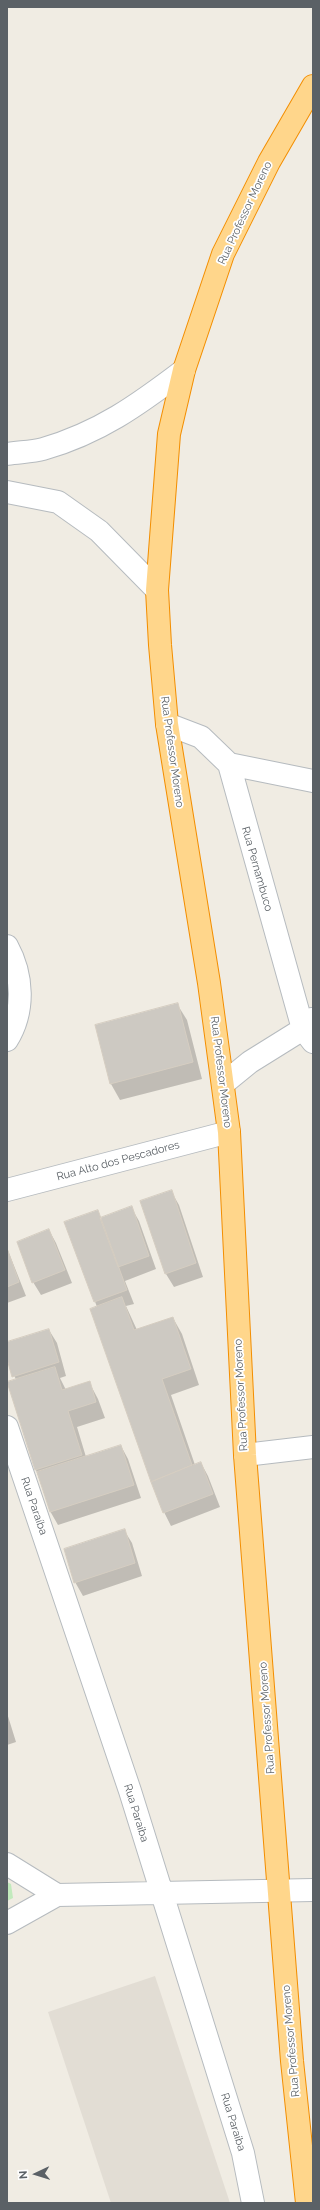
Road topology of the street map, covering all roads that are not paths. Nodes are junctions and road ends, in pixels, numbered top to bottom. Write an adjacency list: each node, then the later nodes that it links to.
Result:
1 (313, 86): 2 (highway, Rua Professor Moreno)
2 (184, 370): 3 (street); 5 (highway, Rua Professor Moreno)
3 (7, 454)
4 (7, 492): 5 (street)
5 (157, 590): 6 (highway, Rua Professor Moreno)
6 (167, 724): 7 (street); 12 (highway, Rua Professor Moreno)
7 (229, 764): 8 (street); 10 (street, Rua Pernambuco)
8 (313, 781)
9 (7, 946): 11 (street)
10 (310, 1030): 12 (street)
11 (7, 1040)
12 (223, 1084): 13 (highway, Rua Professor Moreno)
13 (229, 1132): 14 (street, Rua Alto dos Pescadores); 17 (highway, Rua Professor Moreno)
14 (7, 1190)
15 (7, 1427): 21 (street, Rua Paraíba)
16 (313, 1447): 17 (street)
17 (245, 1455): 19 (highway, Rua Professor Moreno)
18 (7, 1864): 22 (street)
19 (280, 1890): 20 (street); 21 (street); 25 (highway, Rua Professor Moreno)
20 (313, 1890)
21 (160, 1893): 22 (street); 24 (street, Rua Paraíba)
22 (57, 1895): 23 (street)
23 (7, 1923)
24 (253, 2203)
25 (307, 2203)

